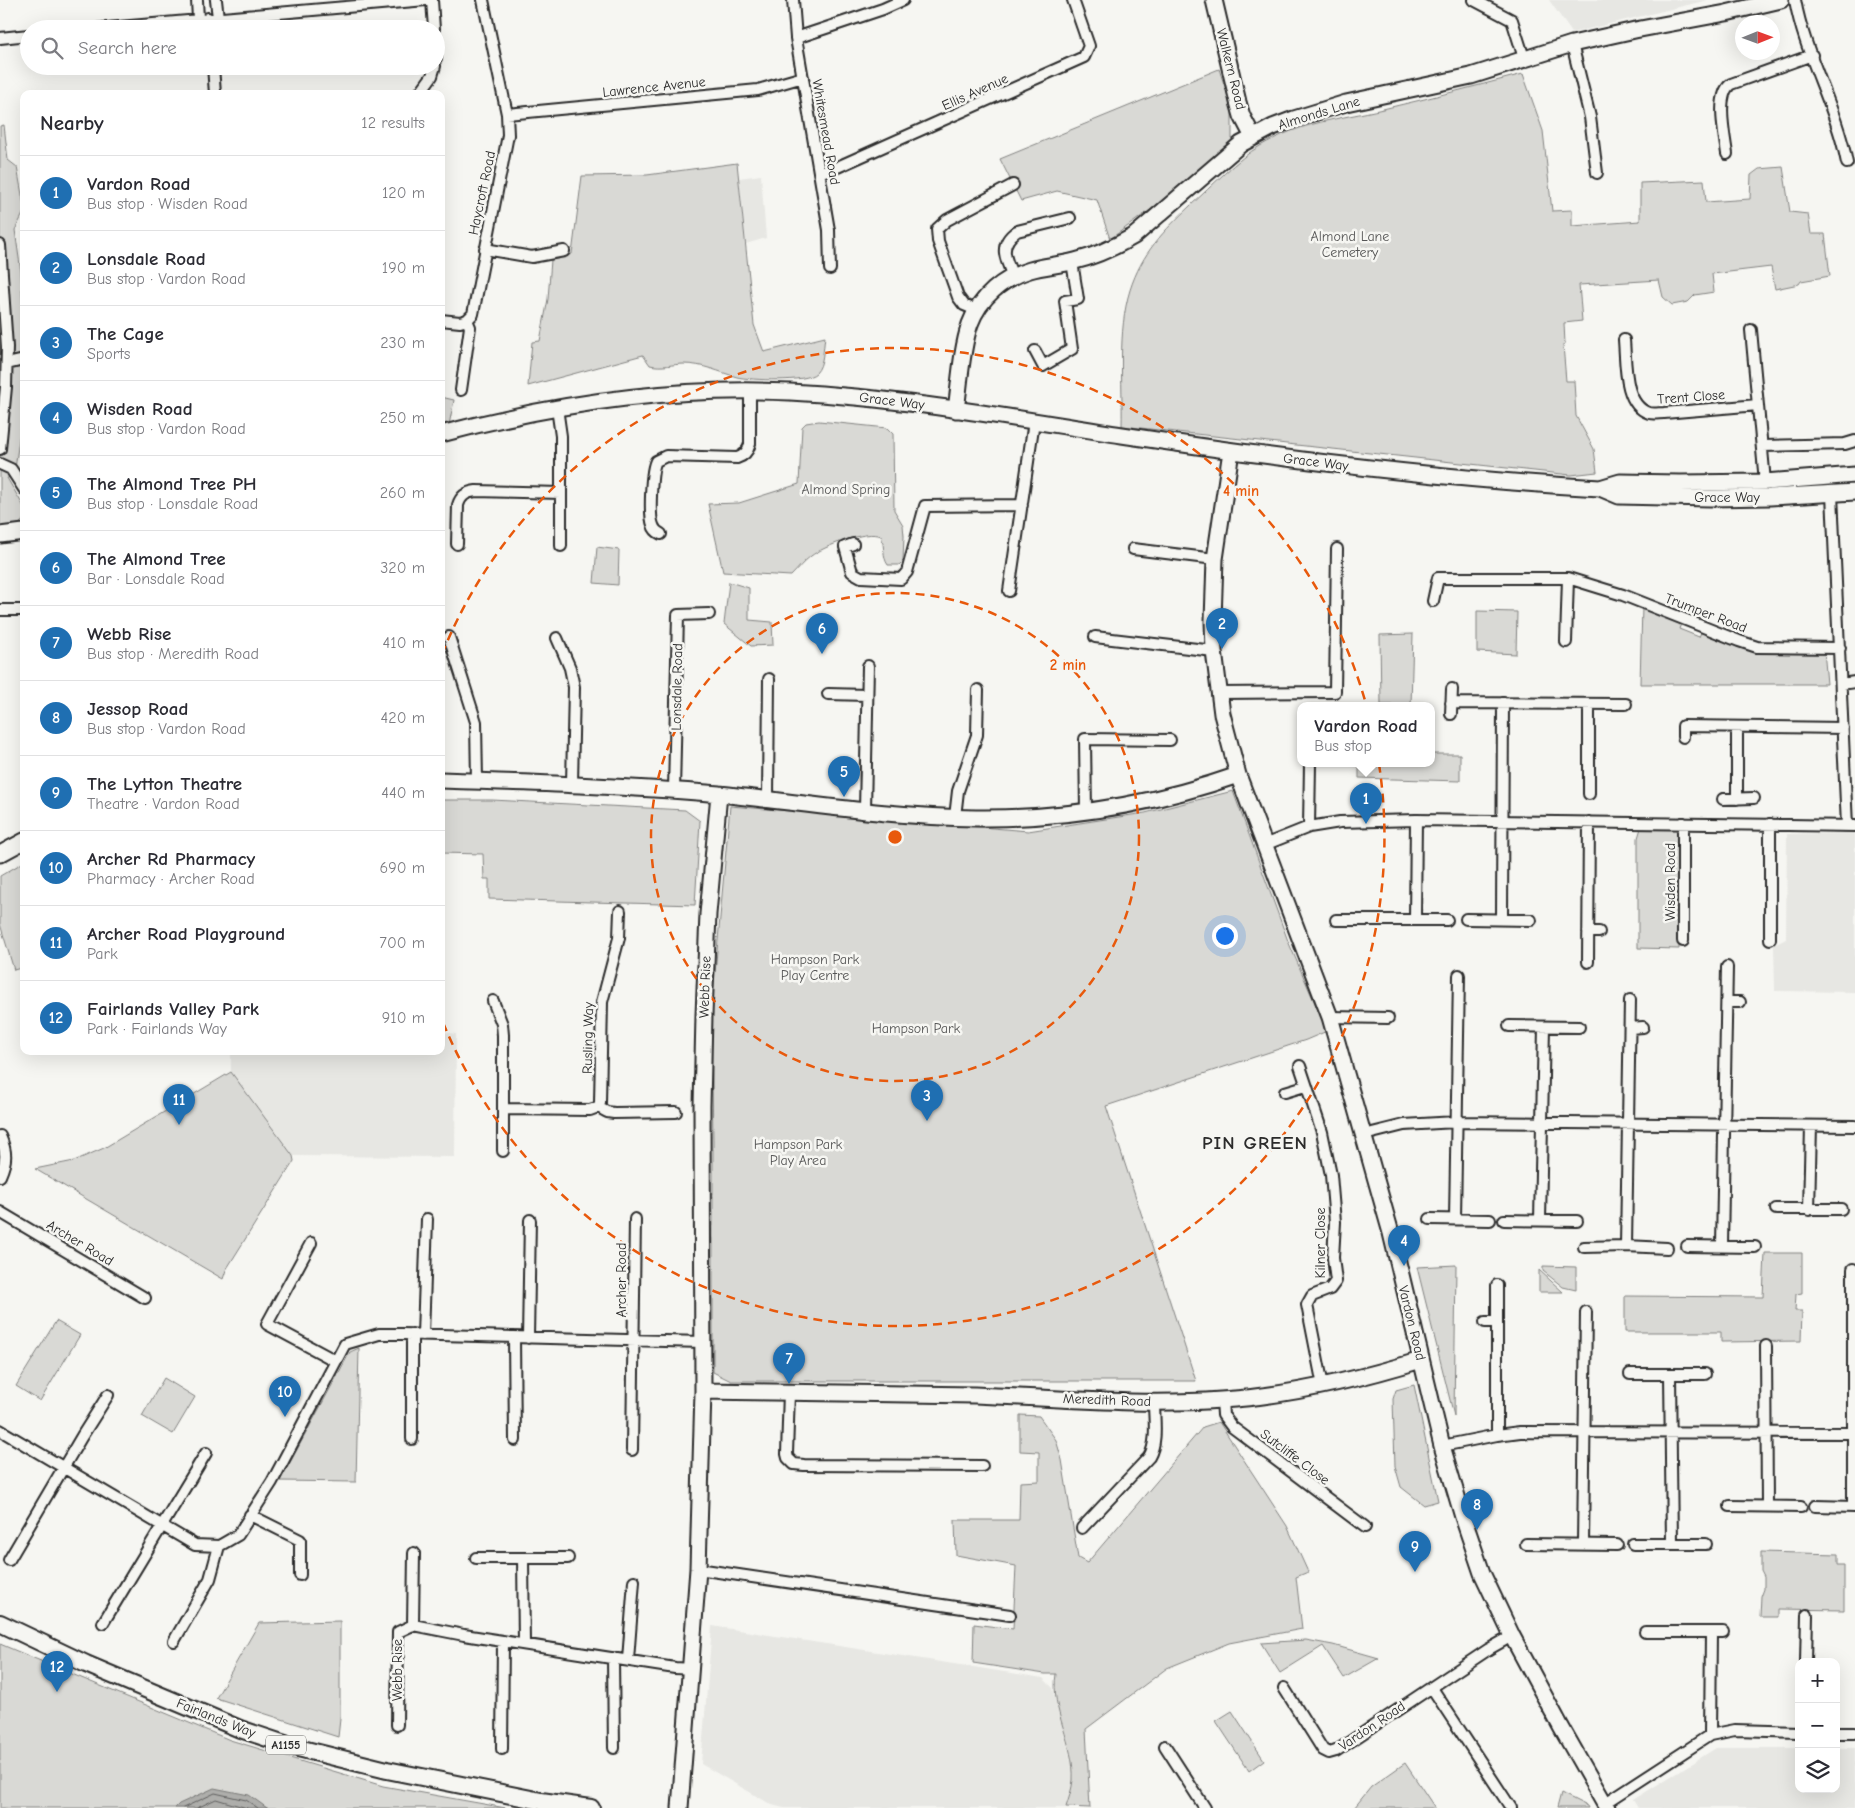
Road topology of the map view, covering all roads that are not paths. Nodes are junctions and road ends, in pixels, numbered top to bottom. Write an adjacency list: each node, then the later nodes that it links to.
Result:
1 (197, 0): 13 (street)
2 (216, 0): 14 (street)
3 (426, 0): 15 (street)
4 (432, 0): 16 (street)
5 (483, 0): 28 (street, Haycroft Road)
6 (793, 0): 19 (street, Whitesmead Road)
7 (903, 0): 19 (street)
8 (1072, 0): 32 (street, Ellis Avenue)
9 (1214, 0): 29 (street, Walkern Road)
10 (1474, 0): 22 (street)
11 (1781, 0): 20 (street, Almonds Lane)
12 (1795, 0): 21 (street)
13 (207, 20)
14 (208, 20)
15 (218, 20)
16 (433, 20)
17 (20, 36): 18 (street)
18 (0, 38)
19 (796, 38): 25 (street, Whitesmead Road)
20 (1572, 44): 22 (street, Almonds Lane); 33 (street)
21 (1812, 55): 30 (street); 31 (street)
22 (1524, 58): 29 (street, Almonds Lane)
23 (214, 75): 26 (street)
24 (432, 75): 27 (street)
25 (803, 76): 28 (street, Lawrence Avenue); 32 (street, Whitesmead Road)
26 (215, 90)
27 (422, 90)
28 (506, 114): 37 (street, Haycroft Road)
29 (1253, 137): 39 (street, Almonds Lane)
30 (1727, 154)
31 (1847, 163)
32 (818, 172): 40 (street, Whitesmead Road)
33 (1596, 173)
34 (1013, 186): 42 (street)
35 (1070, 218): 41 (street)
36 (0, 245): 47 (street)
37 (485, 249): 38 (street); 44 (street, Haycroft Road)
38 (564, 251)
39 (1072, 262): 41 (street, Almonds Lane); 48 (street)
40 (830, 270)
41 (1013, 276): 42 (street, Almonds Lane)
42 (976, 310): 55 (street, Almonds Lane)
43 (445, 320): 44 (street)
44 (468, 320): 51 (street, Haycroft Road)
45 (1751, 330): 53 (street)
46 (1624, 340): 53 (street, Trent Close)
47 (4, 348): 50 (street)
48 (1035, 351)
49 (20, 361): 50 (street)
50 (7, 364): 58 (street)
51 (461, 390)
52 (750, 391): 54 (street, Grace Way); 55 (street, Grace Way); 72 (street)
53 (1758, 405): 60 (street)
54 (557, 408): 57 (street, Grace Way); 69 (street)
55 (956, 410): 56 (street, Grace Way)
56 (1034, 421): 62 (street, Grace Way); 71 (street)
57 (445, 433)
58 (1, 435): 61 (street)
59 (1855, 441): 60 (street)
60 (1762, 446): 65 (street)
61 (0, 448)
62 (1231, 450): 67 (street, Grace Way); 78 (street, Vardon Road)
63 (0, 464): 66 (street)
64 (1855, 475): 65 (street, Grace Way)
65 (1765, 482): 67 (street, Grace Way)
66 (20, 484)
67 (1600, 488): 70 (street, Grace Way)
68 (1855, 492): 70 (street, Grace Way)
69 (561, 493): 73 (street); 74 (street)
70 (1832, 494): 89 (street)
71 (1022, 505): 75 (street); 80 (street)
72 (661, 534)
73 (458, 544)
74 (561, 546)
75 (844, 547)
76 (1337, 549): 97 (street)
77 (1133, 550): 78 (street)
78 (1215, 559): 90 (street, Vardon Road)
79 (1568, 578): 81 (street, Trumper Road); 88 (street); 89 (street, Trumper Road)
80 (1009, 591)
81 (1433, 601)
82 (0, 610): 83 (street)
83 (20, 610)
84 (710, 614): 114 (street, Lonsdale Road)
85 (449, 637): 112 (street)
86 (1095, 637): 90 (street)
87 (557, 638): 113 (street)
88 (1566, 642)
89 (1840, 648): 94 (street)
90 (1214, 651): 97 (street, Vardon Road)
91 (868, 666): 99 (street)
92 (768, 679): 118 (street)
93 (1855, 682): 94 (street)
94 (1841, 684): 106 (street)
95 (1452, 689): 100 (street)
96 (978, 690): 123 (street)
97 (1219, 693): 110 (street, Vardon Road)
98 (828, 694): 99 (street)
99 (868, 695): 121 (street)
100 (1451, 703): 101 (street); 104 (street)
101 (1503, 704): 102 (street); 125 (street)
102 (1589, 704): 103 (street); 116 (street)
103 (1626, 704)
104 (1451, 714)
105 (1737, 727): 106 (street); 107 (street); 120 (street)
106 (1843, 728): 129 (street)
107 (1683, 738)
108 (1170, 740): 122 (street)
109 (1310, 767): 130 (street)
110 (1238, 775): 122 (street); 132 (street, Vardon Road)
111 (445, 780): 112 (street)
112 (476, 781): 113 (street)
113 (572, 784): 114 (street)
114 (674, 791): 115 (street)
115 (719, 794): 118 (street); 207 (street, Webb Rise)
116 (1589, 794)
117 (1754, 798): 120 (street)
118 (768, 799): 121 (street)
119 (1723, 799): 120 (street)
120 (1736, 799)
121 (865, 810): 123 (street)
122 (1086, 811): 123 (street)
123 (955, 817)
124 (1416, 820): 125 (street, Wisden Road); 130 (street, Wisden Road); 138 (street)
125 (1501, 821): 126 (street, Wisden Road); 136 (street)
126 (1589, 822): 127 (street, Wisden Road); 141 (street)
127 (1683, 823): 128 (street, Wisden Road); 144 (street, Wisden Road)
128 (1770, 824): 129 (street, Wisden Road); 143 (street)
129 (1851, 826)
130 (1309, 827): 132 (street, Wisden Road)
131 (20, 843): 133 (street)
132 (1264, 845): 152 (street, Vardon Road)
133 (0, 854)
134 (620, 911): 162 (street, Rusling Way)
135 (1466, 919): 136 (street)
136 (1502, 919): 140 (street)
137 (1336, 920): 138 (street)
138 (1415, 920): 139 (street)
139 (1447, 920)
140 (1531, 920)
141 (1588, 932): 142 (street); 145 (street)
142 (1599, 932)
143 (1770, 939)
144 (1683, 941)
145 (1588, 962)
146 (1727, 967): 150 (street)
147 (1459, 975): 165 (street)
148 (1630, 1000): 158 (street)
149 (493, 1001): 163 (street)
150 (1727, 1002): 151 (street); 168 (street)
151 (1740, 1002)
152 (1330, 1017): 153 (street); 171 (street, Vardon Road)
153 (1388, 1018)
154 (1509, 1026): 155 (street)
155 (1544, 1027): 156 (street); 166 (street)
156 (1579, 1027)
157 (1643, 1027): 158 (street)
158 (1630, 1028): 167 (street)
159 (1300, 1066): 160 (street, Kilner Close)
160 (1306, 1086): 161 (street); 214 (street, Kilner Close)
161 (1285, 1092)
162 (598, 1107): 163 (street); 164 (street)
163 (503, 1109): 173 (street)
164 (676, 1112)
165 (1456, 1122): 166 (street); 171 (street); 182 (street)
166 (1542, 1124): 167 (street); 186 (street)
167 (1628, 1124): 168 (street); 189 (street)
168 (1724, 1125): 169 (street); 191 (street)
169 (1811, 1126): 170 (street); 177 (street)
170 (1855, 1126)
171 (1364, 1135): 209 (street, Vardon Road)
172 (0, 1136): 174 (street)
173 (503, 1151)
174 (0, 1176)
175 (1841, 1209): 177 (street)
176 (1776, 1210): 177 (street)
177 (1809, 1210)
178 (0, 1212): 197 (street, Archer Road)
179 (427, 1219): 203 (street)
180 (635, 1219): 206 (street, Archer Road)
181 (1430, 1219): 182 (street)
182 (1455, 1219): 184 (street)
183 (530, 1220): 205 (street)
184 (1490, 1220)
185 (1504, 1220): 186 (street)
186 (1540, 1220): 187 (street)
187 (1577, 1221)
188 (311, 1244): 210 (street)
189 (1626, 1246): 193 (street); 194 (street)
190 (1687, 1246): 191 (street)
191 (1722, 1246): 192 (street)
192 (1755, 1247)
193 (1584, 1248)
194 (1667, 1248)
195 (1853, 1269): 198 (street)
196 (1497, 1285): 201 (street)
197 (145, 1298)
198 (1854, 1302): 224 (street)
199 (1586, 1312): 221 (street)
200 (1485, 1322): 201 (street)
201 (1497, 1322): 225 (street)
202 (412, 1334): 203 (street); 210 (street); 226 (street)
203 (423, 1335): 204 (street)
204 (514, 1337): 205 (street); 227 (street)
205 (528, 1338): 206 (street)
206 (634, 1340): 207 (street); 229 (street, Archer Road)
207 (703, 1342): 215 (street, Webb Rise)
208 (1766, 1346): 223 (street)
209 (1421, 1360): 214 (street, Meredith Road); 228 (street, Vardon Road)
210 (336, 1361): 238 (street)
211 (1630, 1374): 212 (street)
212 (1670, 1374): 213 (street); 222 (street)
213 (1705, 1374)
214 (1323, 1386): 218 (street, Meredith Road)
215 (703, 1391): 216 (street, Meredith Road); 254 (street, Webb Rise)
216 (789, 1392): 219 (street, Meredith Road); 231 (street)
217 (108, 1396): 232 (street)
218 (1222, 1400): 219 (street, Meredith Road); 241 (street, Sutcliffe Close)
219 (1154, 1402): 240 (street)
220 (0, 1430): 232 (street)
221 (1585, 1432): 222 (street); 225 (street); 244 (street)
222 (1671, 1433): 223 (street); 242 (street)
223 (1767, 1433): 224 (street); 234 (street)
224 (1854, 1433): 237 (street)
225 (1497, 1435): 228 (street)
226 (412, 1438)
227 (515, 1440)
228 (1442, 1446): 265 (street, Vardon Road)
229 (632, 1450)
230 (206, 1453): 239 (street)
231 (982, 1466)
232 (64, 1467): 239 (street); 253 (street)
233 (1730, 1506): 234 (street)
234 (1767, 1506): 236 (street)
235 (1815, 1506): 237 (street)
236 (1801, 1507)
237 (1854, 1507)
238 (250, 1515): 248 (street); 255 (street)
239 (162, 1524): 248 (street); 260 (street)
240 (1082, 1528)
241 (1365, 1528)
242 (1672, 1543): 246 (street); 247 (street)
243 (1526, 1544): 244 (street)
244 (1583, 1544): 245 (street)
245 (1617, 1544)
246 (1633, 1544)
247 (1706, 1544)
248 (219, 1546): 266 (street)
249 (414, 1553): 261 (street, Webb Rise)
250 (476, 1558): 251 (street)
251 (523, 1558): 252 (street); 268 (street)
252 (568, 1558)
253 (9, 1560)
254 (698, 1569): 257 (street); 272 (street, Webb Rise)
255 (300, 1575)
256 (634, 1581): 271 (street)
257 (1010, 1615)
258 (1806, 1615): 270 (street)
259 (0, 1623): 284 (main road, Fairlands Way / A1155)
260 (103, 1623)
261 (413, 1625): 267 (street, Webb Rise); 275 (street, Webb Rise)
262 (1646, 1632): 264 (street)
263 (1723, 1632): 264 (street)
264 (1711, 1633): 279 (street)
265 (1512, 1636): 274 (street, Vardon Road); 283 (street, Vardon Road)
266 (174, 1641)
267 (503, 1641): 268 (street, Webb Rise); 282 (street)
268 (524, 1644): 269 (street, Webb Rise)
269 (613, 1658): 271 (street, Webb Rise); 281 (street)
270 (1806, 1658)
271 (628, 1660): 272 (street, Webb Rise)
272 (692, 1669): 285 (street, Webb Rise)
273 (1284, 1688): 274 (street, Vardon Road)
274 (1432, 1688): 287 (street)
275 (397, 1725)
276 (1795, 1732): 279 (street)
277 (1840, 1733): 278 (street)
278 (1855, 1733)
279 (1710, 1735): 283 (street)
280 (1165, 1746): 286 (street)
281 (614, 1748)
282 (502, 1749)
283 (1606, 1806)
284 (591, 1808)
285 (680, 1808)
286 (1205, 1808)
287 (1511, 1808)

